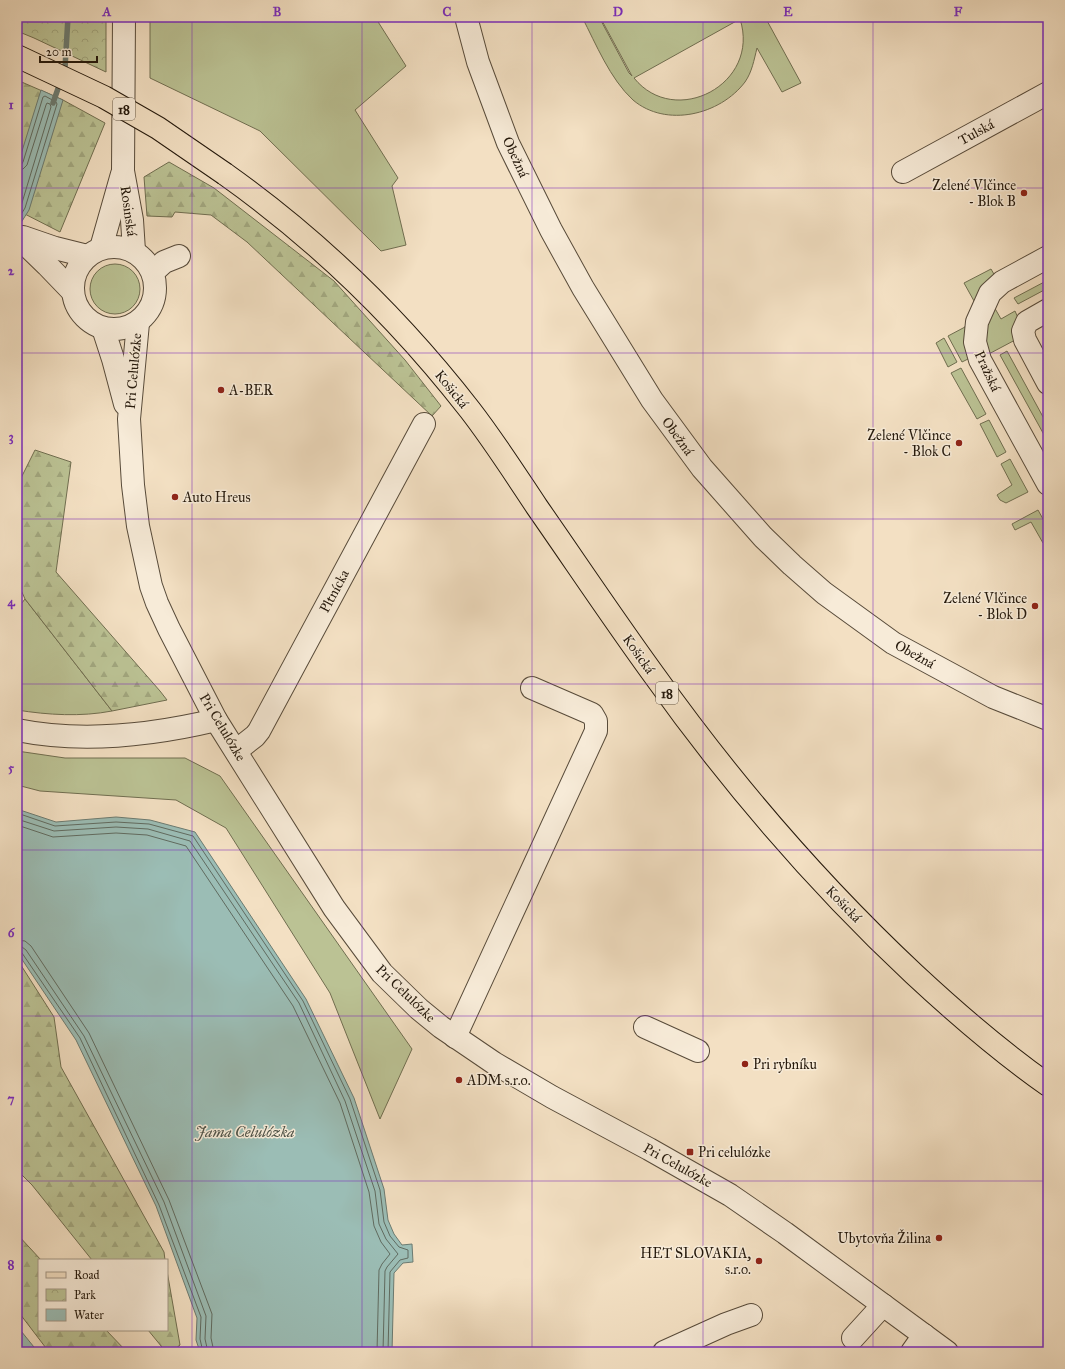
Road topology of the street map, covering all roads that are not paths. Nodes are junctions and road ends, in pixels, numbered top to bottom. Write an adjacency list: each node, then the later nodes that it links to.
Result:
1 (124, 17): 5 (street, Rosinská)
2 (466, 17): 22 (street, Obežná)
3 (17, 56): 29 (main road, Košická / 18, bridge)
4 (1048, 93): 6 (street, Tulská)
5 (123, 171): 8 (street, Rosinská); 9 (street, Rosinská)
6 (903, 172)
7 (17, 236): 9 (street, Pri Celulózke); 13 (street, Pri Celulózke)
8 (134, 251): 9 (street, Pri Celulózke); 12 (street, Pri Celulózke)
9 (94, 252): 13 (street, Pri Celulózke)
10 (179, 256): 12 (street)
11 (1048, 257): 20 (street, Pražská)
12 (153, 272): 15 (street, Pri Celulózke)
13 (73, 292): 16 (street, Pri Celulózke)
14 (1048, 310): 17 (street)
15 (138, 322): 16 (street, Pri Celulózke); 18 (street, Pri Celulózke)
16 (103, 328): 18 (street, Pri Celulózke)
17 (1048, 383)
18 (129, 419): 23 (street, Pri Celulózke)
19 (424, 424): 25 (street, Pltnícka)
20 (1048, 484)
21 (532, 688): 27 (street)
22 (1048, 719)
23 (216, 720): 24 (street); 25 (street, Pri Celulózke)
24 (17, 730)
25 (236, 751): 27 (street, Pri Celulózke)
26 (645, 1027): 28 (street)
27 (455, 1037): 30 (street, Pri Celulózke)
28 (698, 1051)
29 (1048, 1085)
30 (883, 1305): 32 (street); 33 (street, Pri Celulózke)
31 (751, 1314): 34 (street)
32 (853, 1338)
33 (918, 1343): 35 (street, Pri Celulózke)
34 (664, 1352)
35 (947, 1352)

